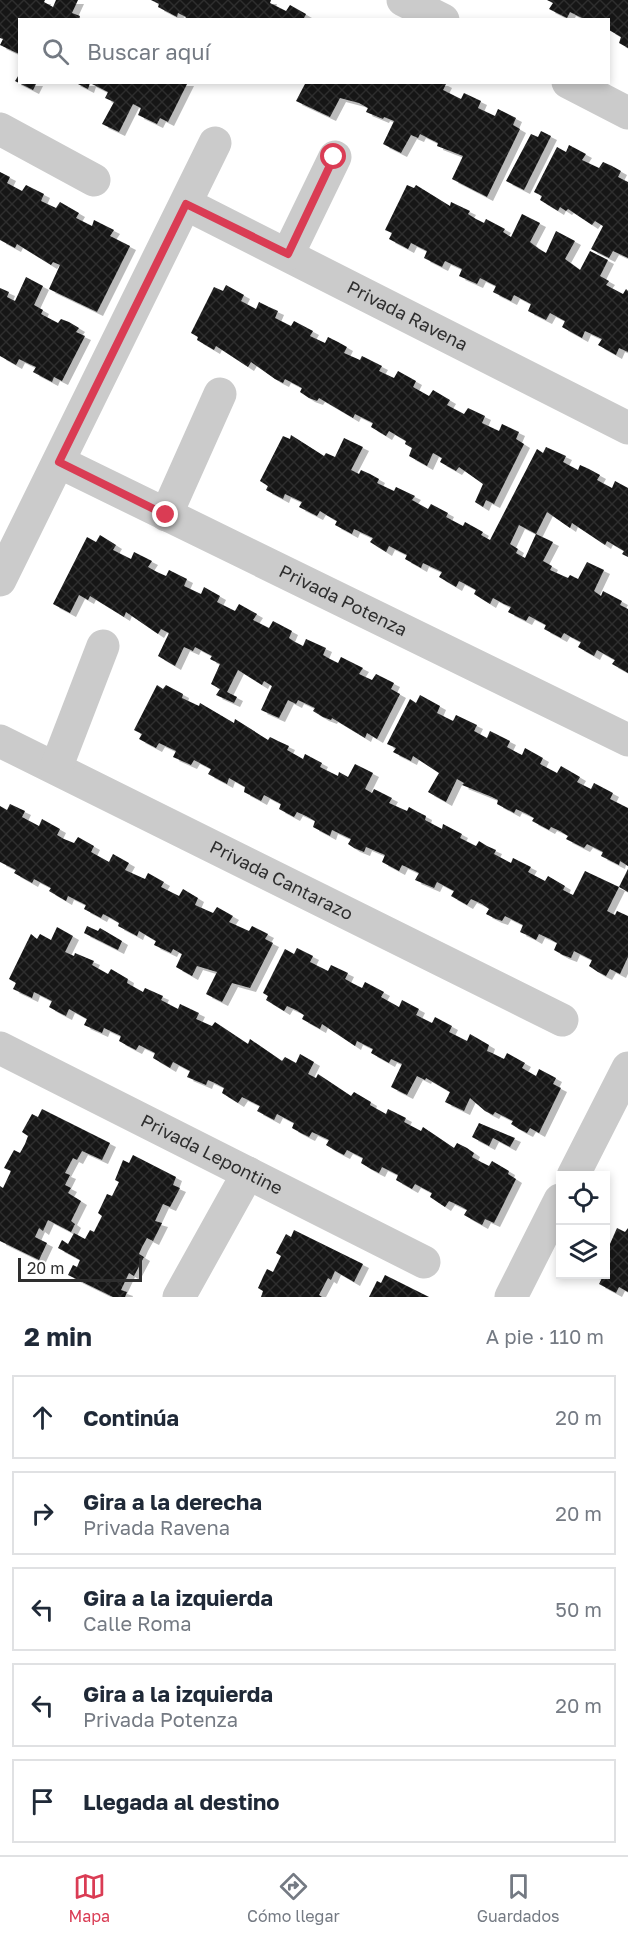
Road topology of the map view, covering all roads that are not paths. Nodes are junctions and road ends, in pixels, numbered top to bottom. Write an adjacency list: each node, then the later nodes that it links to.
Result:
1 (403, 0): 2 (street)
2 (439, 18)
3 (572, 84): 4 (street)
4 (628, 113)
5 (0, 129): 8 (street)
6 (215, 143): 9 (street)
7 (334, 157): 10 (street)
8 (94, 180)
9 (186, 204): 10 (street, Privada Ravena); 13 (street)
10 (288, 254): 12 (street, Privada Ravena)
11 (220, 394): 14 (street)
12 (628, 428)
13 (59, 462): 14 (street, Privada Potenza); 15 (street)
14 (166, 515): 17 (street, Privada Potenza)
15 (0, 579)
16 (103, 646): 19 (street)
17 (628, 740)
18 (0, 741): 19 (street, Privada Cantarazo)
19 (56, 768): 20 (street, Privada Cantarazo)
20 (562, 1020)
21 (0, 1048): 24 (street, Privada Lepontine)
22 (628, 1068): 23 (street)
23 (576, 1171)
24 (248, 1173): 26 (street, Privada Lepontine); 27 (street)
25 (556, 1210): 28 (street)
26 (424, 1262)
27 (179, 1297)
28 (511, 1297)

